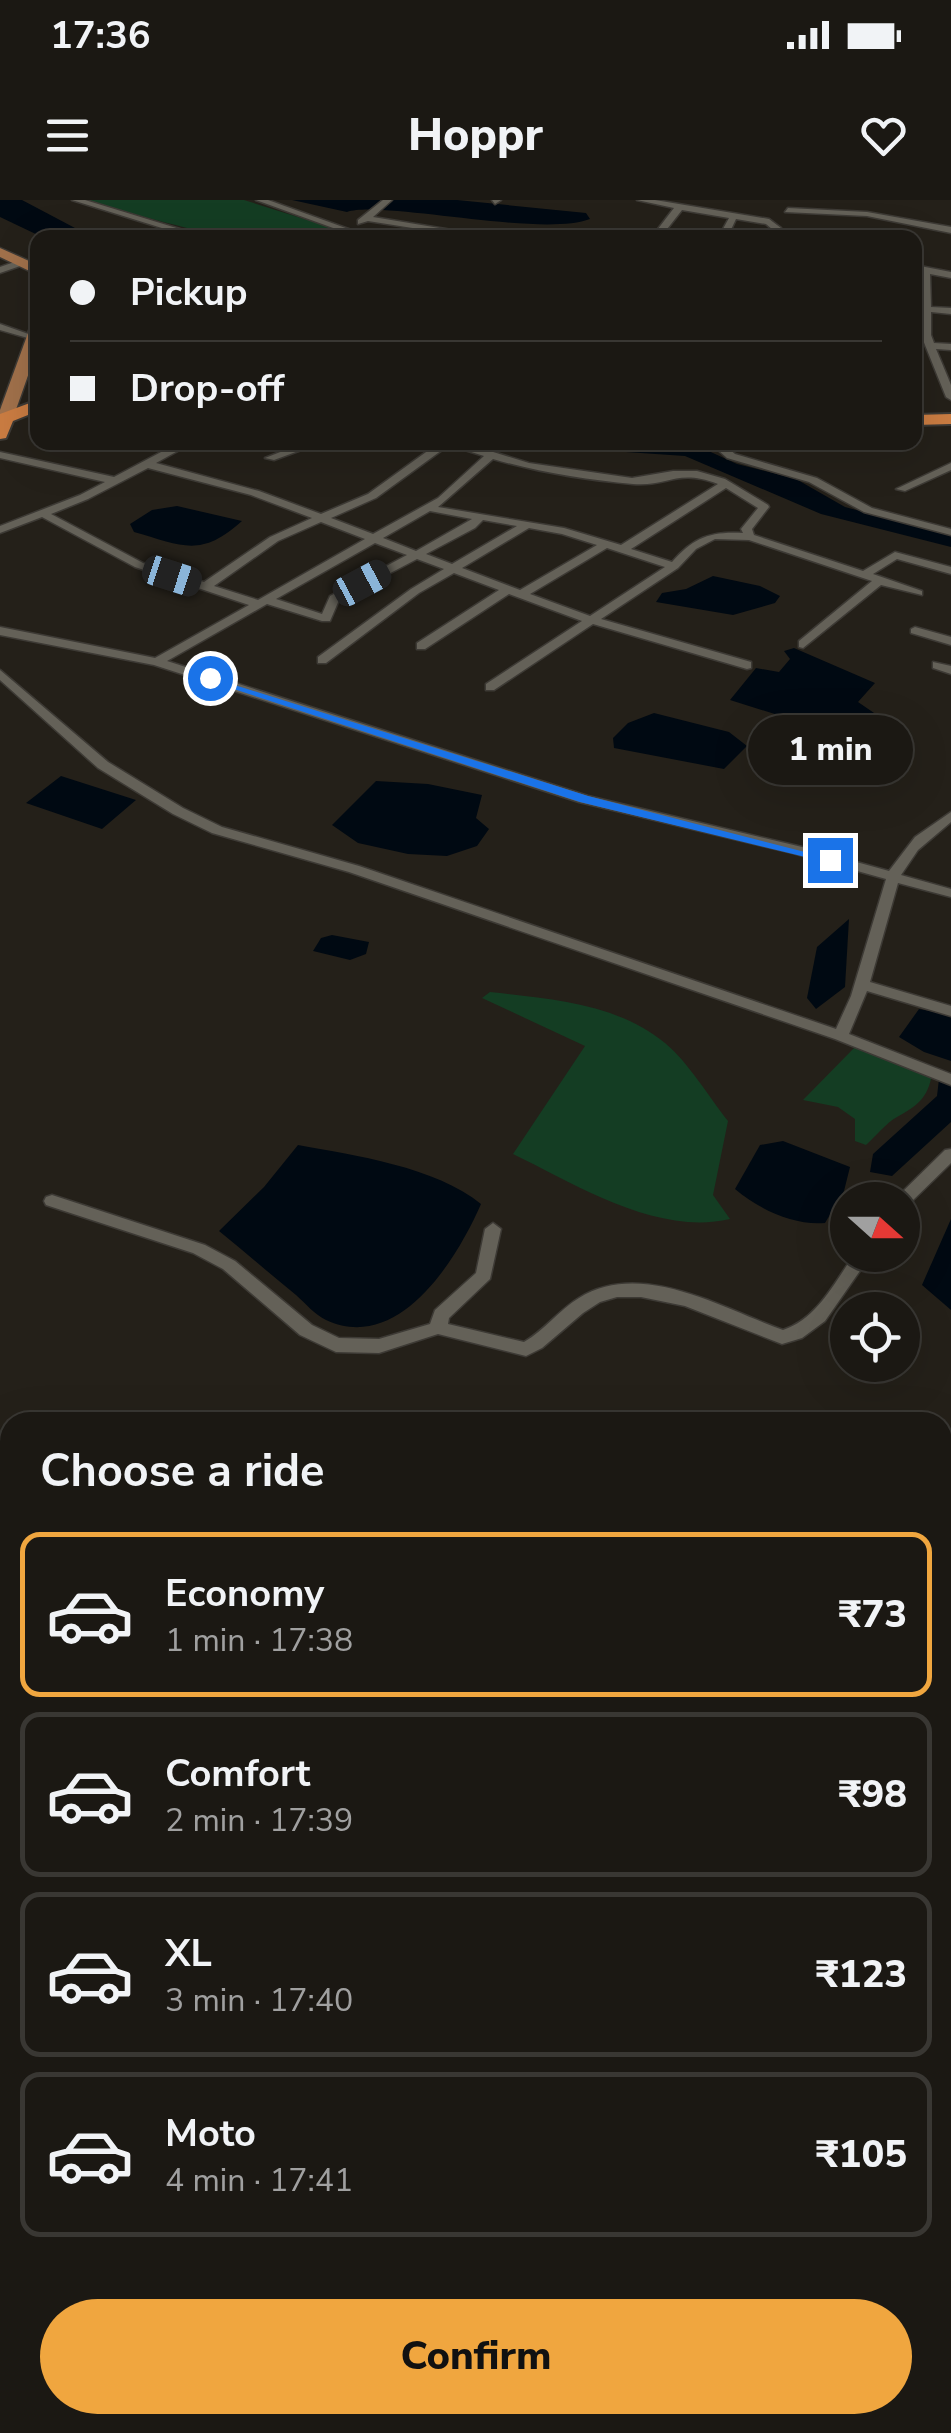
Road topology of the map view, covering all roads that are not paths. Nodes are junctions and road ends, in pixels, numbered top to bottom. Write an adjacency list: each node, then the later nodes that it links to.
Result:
1 (76, 200): 11 (street)
2 (260, 200): 12 (street)
3 (388, 200): 8 (street)
4 (641, 200): 6 (street)
5 (790, 205): 9 (street); 10 (street)
6 (679, 208): 7 (street); 15 (street)
7 (734, 216): 9 (street); 16 (street)
8 (366, 218): 13 (street); 14 (street)
9 (776, 224): 17 (street)
10 (922, 224): 18 (street); 19 (street)
11 (178, 230)
12 (347, 230)
13 (351, 230)
14 (444, 230)
15 (661, 230)
16 (726, 230)
17 (775, 230)
18 (916, 230)
19 (951, 230)
20 (0, 252): 21 (main road)
21 (23, 262): 22 (main road); 24 (street)
22 (30, 266)
23 (922, 269): 25 (street)
24 (0, 270)
25 (951, 275)
26 (922, 285): 27 (street)
27 (925, 309): 28 (street); 31 (street)
28 (951, 311)
29 (0, 327): 30 (street)
30 (30, 331)
31 (924, 338): 32 (street); 34 (street)
32 (951, 346)
33 (30, 347): 36 (main road)
34 (951, 397)
35 (30, 404): 36 (highway)
36 (5, 411)
37 (951, 417): 38 (highway)
38 (922, 418)
39 (174, 450): 47 (street)
40 (294, 450): 46 (street)
41 (437, 450): 54 (street)
42 (471, 450): 45 (street)
43 (723, 450): 58 (street)
44 (0, 455): 49 (street)
45 (489, 456): 50 (street); 52 (street)
46 (270, 458)
47 (147, 464): 49 (street); 54 (street)
48 (951, 466): 51 (street)
49 (116, 481): 53 (street)
50 (725, 484): 60 (street); 62 (street)
51 (901, 489)
52 (428, 508): 55 (street); 59 (street)
53 (42, 513): 57 (street); 69 (street)
54 (322, 517): 59 (street); 69 (street)
55 (480, 517): 56 (street); 63 (street)
56 (527, 525): 61 (street); 65 (street)
57 (0, 530)
58 (951, 532)
59 (374, 536): 63 (street); 72 (street)
60 (750, 537): 64 (street); 67 (street)
61 (606, 544): 62 (street); 70 (street)
62 (623, 549): 64 (street)
63 (417, 554): 65 (street); 72 (street)
64 (674, 566): 73 (street)
65 (451, 568): 70 (street); 79 (street)
66 (951, 571): 67 (street)
67 (865, 575): 68 (street)
68 (880, 580): 71 (street); 77 (street)
69 (205, 587): 72 (street)
70 (513, 592): 73 (street); 78 (street)
71 (918, 592)
72 (262, 602): 80 (street)
73 (591, 620): 81 (street); 83 (street)
74 (0, 631): 80 (street)
75 (915, 631): 76 (street)
76 (951, 640)
77 (803, 644)
78 (421, 646)
79 (322, 660)
80 (158, 662): 85 (street)
81 (746, 665)
82 (0, 674): 89 (street)
83 (490, 687)
84 (951, 816): 85 (street)
85 (894, 878): 86 (street); 87 (street)
86 (951, 894)
87 (863, 984): 88 (street); 89 (street)
88 (951, 1011)
89 (840, 1036): 90 (street)
90 (951, 1080)
91 (951, 1154): 92 (street)
92 (920, 1184)
93 (52, 1201): 96 (street)
94 (493, 1229): 96 (street)
95 (850, 1272): 96 (street)
96 (438, 1328)

